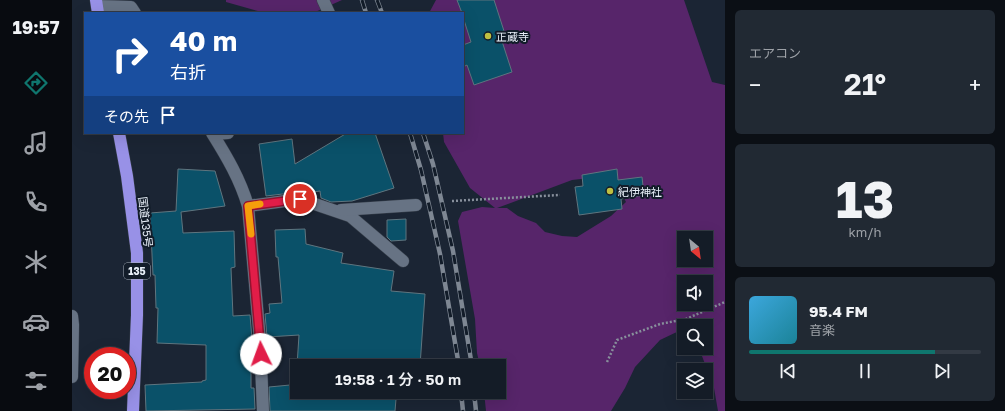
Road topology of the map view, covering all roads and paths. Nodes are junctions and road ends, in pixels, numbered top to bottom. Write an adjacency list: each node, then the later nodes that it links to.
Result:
1 (323, 0): 4 (street)
2 (97, 6): 3 (street)
3 (134, 12)
4 (329, 12)
5 (120, 134): 17 (highway, 国道135号 / 135)
6 (212, 134): 10 (street)
7 (560, 195): 8 (path)
8 (452, 201)
9 (416, 205): 11 (street)
10 (248, 206): 11 (street); 18 (street)
11 (336, 211): 12 (street)
12 (403, 261)
13 (725, 302): 15 (path)
14 (72, 316): 16 (street)
15 (607, 362)
16 (72, 377)
17 (133, 411)
18 (263, 411)

